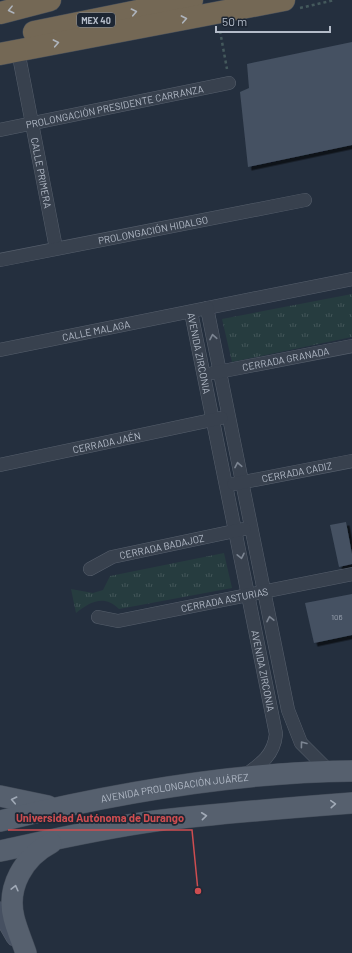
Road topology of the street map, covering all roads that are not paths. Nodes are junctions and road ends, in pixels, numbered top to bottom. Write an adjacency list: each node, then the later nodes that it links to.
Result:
1 (50, 0): 4 (highway, one-way to 4)
2 (192, 0): 5 (highway, MEX 40, one-way to 2)
3 (291, 5): 5 (highway, one-way to 3)
4 (0, 12)
5 (6, 48): 7 (street, CALLE PRIMERA)
6 (229, 83): 7 (street, PROLONGACIÓN PRESIDENTE CARRANZA)
7 (32, 124): 8 (street, PROLONGACIÓN PRESIDENTE CARRANZA); 10 (street, CALLE PRIMERA)
8 (0, 130)
9 (306, 200): 10 (street, PROLONGACIÓN HIDALGO)
10 (56, 248): 11 (street, PROLONGACIÓN HIDALGO)
11 (0, 260)
12 (352, 279): 13 (street)
13 (208, 308): 14 (street, AVENIDA ZIRCONIA); 17 (street, AVENIDA ZIRCONIA, one-way to 13)
14 (191, 312): 16 (street, CALLE MALAGA); 18 (street, AVENIDA ZIRCONIA)
15 (352, 346): 17 (street, CERRADA GRANADA)
16 (0, 350)
17 (220, 372): 18 (street, CERRADA GRANADA); 19 (street, AVENIDA ZIRCONIA)
18 (204, 375): 20 (street, AVENIDA ZIRCONIA)
19 (229, 417): 20 (street, CERRADA JAÉN); 23 (street, AVENIDA ZIRCONIA, one-way to 19)
20 (213, 420): 22 (street, CERRADA JAÉN); 24 (street, AVENIDA ZIRCONIA)
21 (352, 461): 23 (street, CERRADA CADIZ)
22 (0, 465)
23 (242, 483): 24 (street, CERRADA CADIZ); 25 (street, AVENIDA ZIRCONIA)
24 (227, 486): 26 (street, AVENIDA ZIRCONIA)
25 (251, 528): 26 (street, CERRADA BADAJOZ); 29 (street, AVENIDA ZIRCONIA)
26 (236, 531): 27 (street, CERRADA BADAJOZ); 30 (street, AVENIDA ZIRCONIA, one-way to 30)
27 (90, 569)
28 (352, 574): 29 (street, CERRADA ASTURIAS)
29 (264, 592): 30 (street, CERRADA ASTURIAS); 32 (street, AVENIDA ZIRCONIA, one-way to 29)
30 (249, 595): 31 (street, CERRADA ASTURIAS); 34 (street, AVENIDA ZIRCONIA)
31 (98, 617)
32 (330, 772): 33 (main road, AVENIDA PROLONGACIÓN JUÁREZ); 34 (main road, AVENIDA PROLONGACIÓN JUÁREZ)
33 (352, 772)
34 (240, 779): 37 (main road, AVENIDA PROLONGACIÓN JUÁREZ)
35 (0, 796): 37 (main road, one-way to 35)
36 (352, 803): 39 (main road, one-way to 36)
37 (57, 808): 38 (main road, AVENIDA PROLONGACIÓN JUÁREZ)
38 (0, 821)
39 (61, 838): 40 (main road); 42 (main road, one-way to 39)
40 (0, 851)
41 (0, 911): 42 (main road)
42 (26, 953)

